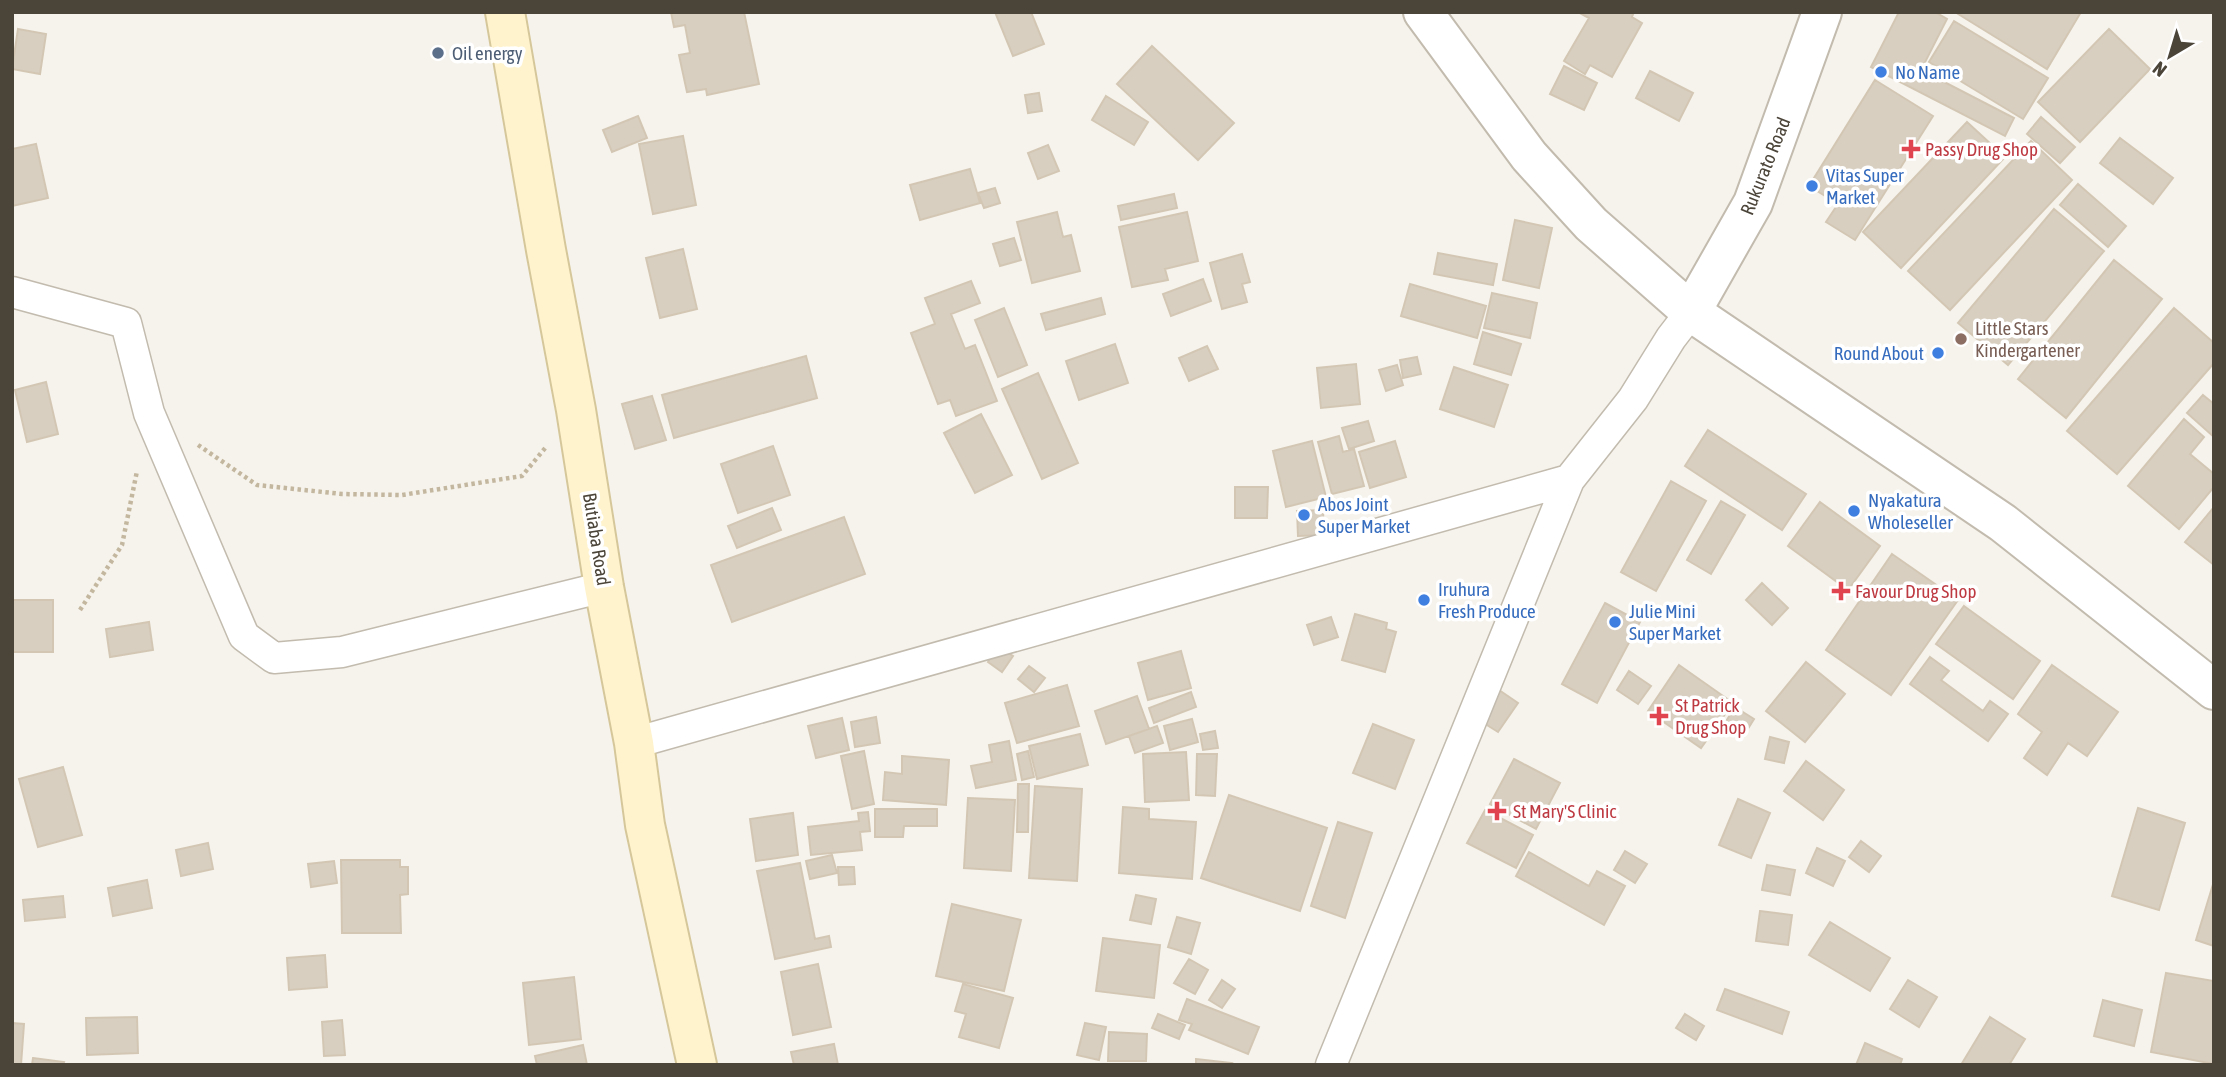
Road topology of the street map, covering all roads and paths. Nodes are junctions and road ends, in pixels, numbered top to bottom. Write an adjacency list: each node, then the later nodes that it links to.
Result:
1 (505, 12): 6 (main road, Butiaba Road)
2 (1423, 12): 5 (street)
3 (1822, 12): 5 (street, Rukurato Road)
4 (12, 292): 7 (street)
5 (1691, 312): 9 (street); 12 (street)
6 (576, 410): 7 (path); 10 (main road, Butiaba Road)
7 (149, 413): 10 (street)
8 (138, 466): 11 (path)
9 (1569, 480): 13 (street); 15 (street)
10 (604, 587): 13 (main road, Butiaba Road)
11 (80, 610)
12 (2214, 690)
13 (634, 743): 14 (main road, Butiaba Road)
14 (697, 1065)
15 (1331, 1065)

